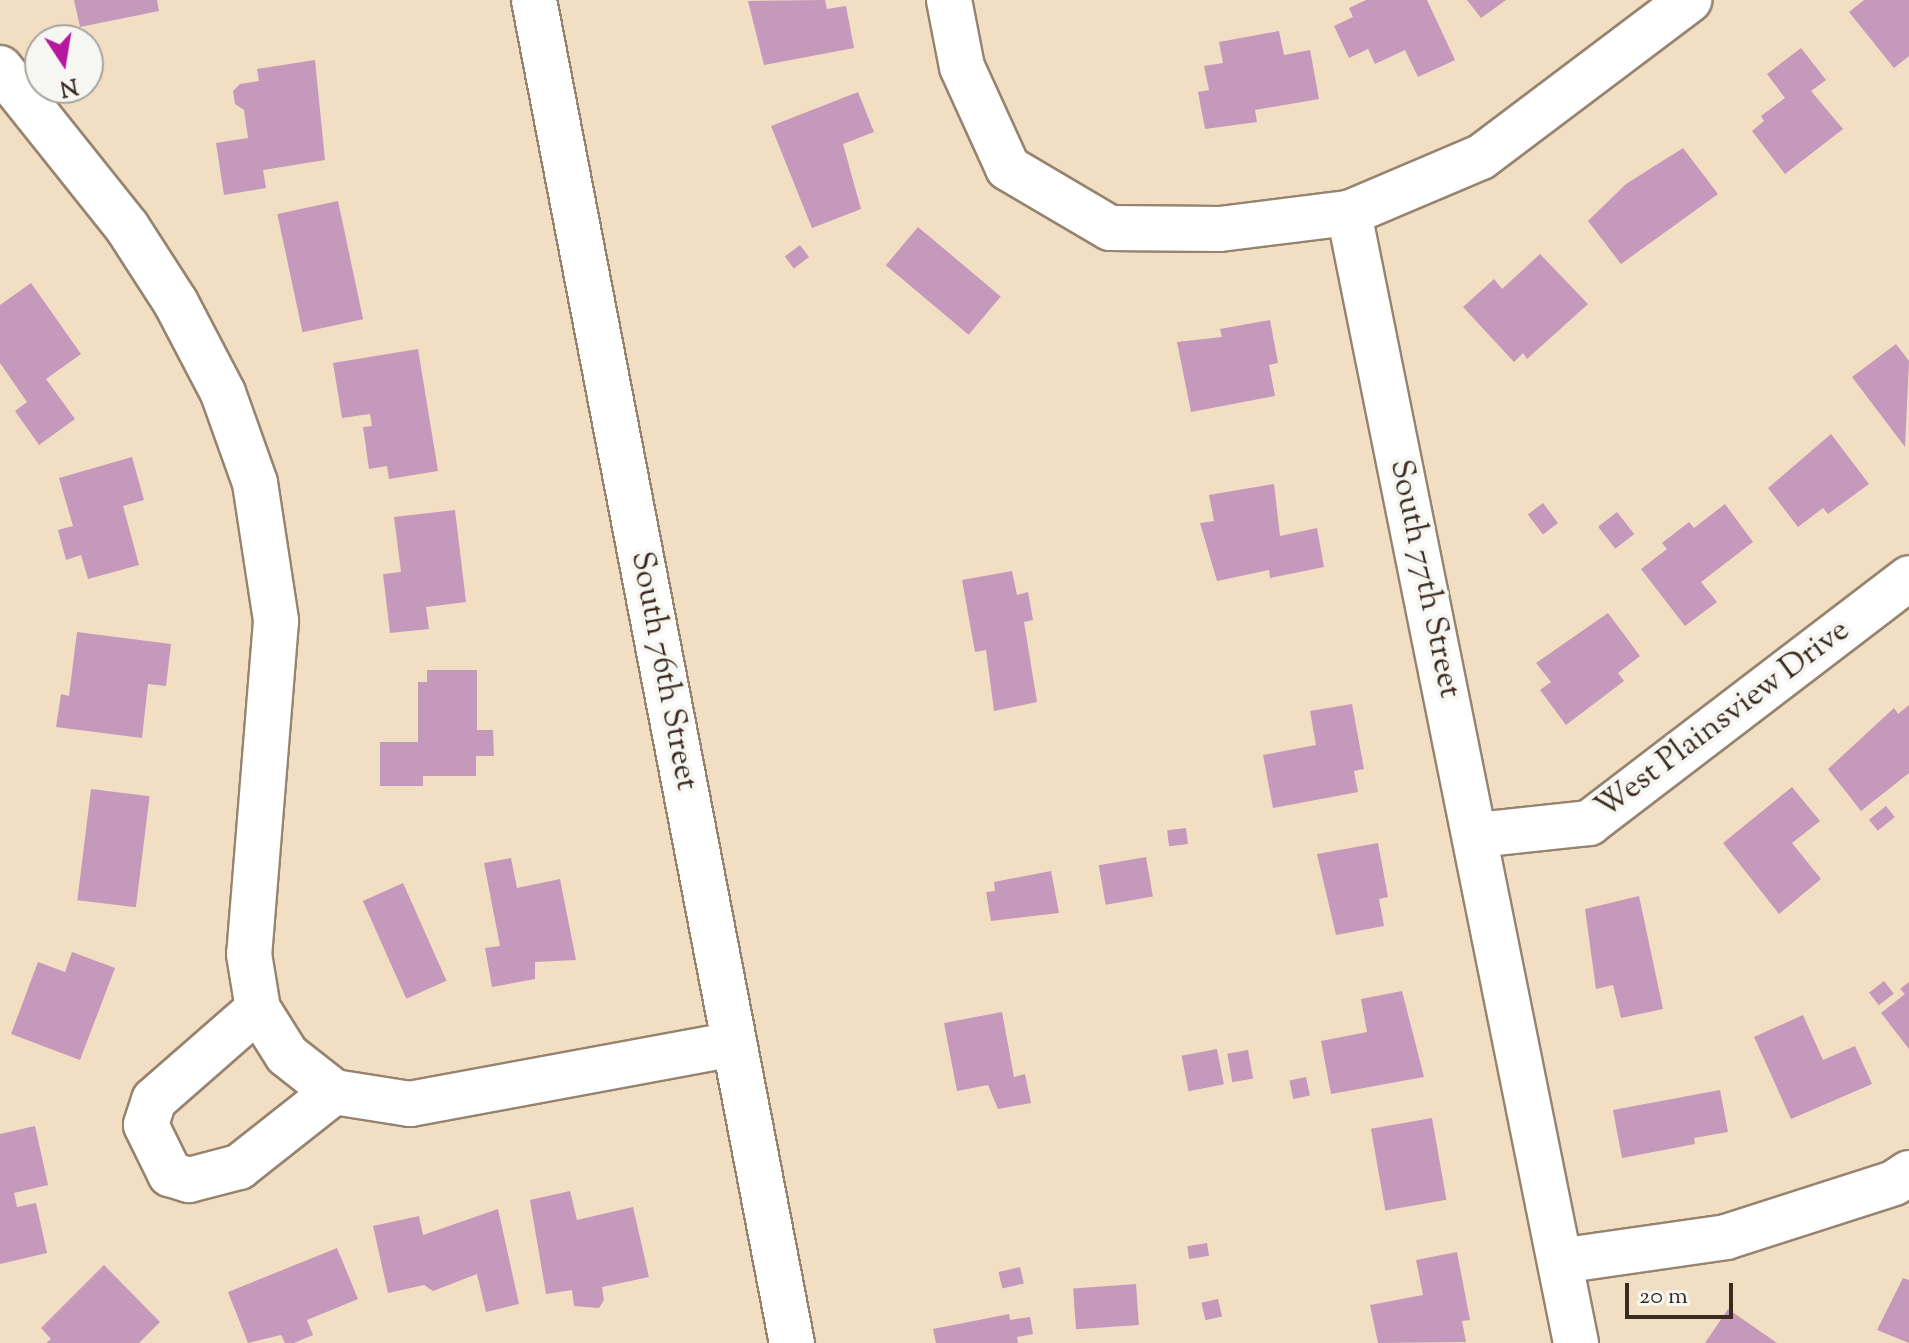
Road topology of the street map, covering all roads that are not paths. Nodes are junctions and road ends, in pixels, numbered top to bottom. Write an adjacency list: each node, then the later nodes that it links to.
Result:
1 (534, 0): 9 (street, South 76th Street)
2 (949, 0): 5 (street)
3 (1689, 0): 5 (street)
4 (0, 68): 8 (street)
5 (1349, 213): 7 (street, South 77th Street)
6 (1909, 578): 7 (street, West Plainsview Drive)
7 (1477, 835): 12 (street, South 77th Street)
8 (258, 1009): 10 (street); 10 (street)
9 (733, 1044): 10 (street); 13 (street, South 76th Street)
10 (334, 1092)
11 (1909, 1173): 12 (street)
12 (1560, 1261): 14 (street, South 77th Street)
13 (792, 1343)
14 (1576, 1343)

